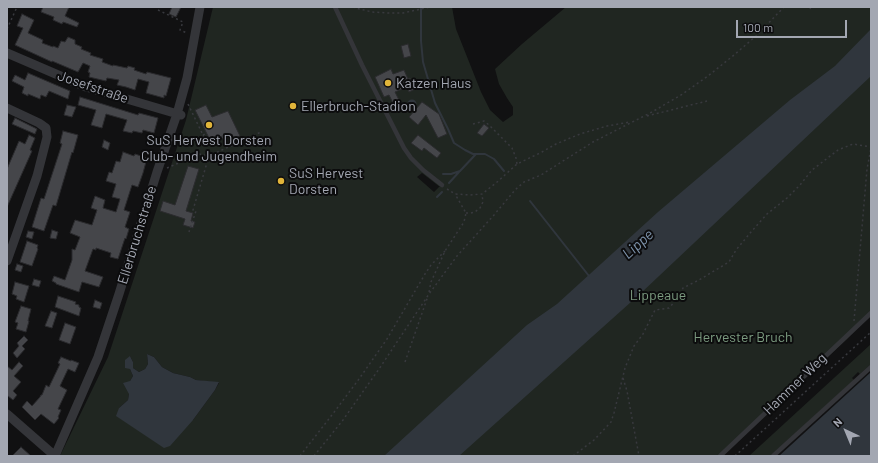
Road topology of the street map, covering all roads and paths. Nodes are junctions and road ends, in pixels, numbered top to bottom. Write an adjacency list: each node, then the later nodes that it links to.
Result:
1 (17, 7): 8 (path)
2 (200, 7): 14 (street, Ellerbruchstraße)
3 (335, 7): 25 (lane)
4 (353, 7): 5 (path)
5 (430, 7)
6 (784, 7): 15 (path)
7 (158, 10): 9 (path)
8 (7, 29)
9 (188, 33)
10 (7, 52): 14 (street, Josefstraße)
11 (186, 99): 20 (path)
12 (707, 101): 15 (path)
13 (7, 108): 31 (street)
14 (179, 115): 24 (street, Ellerbruchstraße)
15 (643, 117): 16 (path)
16 (632, 122): 23 (path); 32 (path)
17 (473, 124): 23 (path)
18 (261, 132): 22 (path)
19 (207, 133): 20 (path)
20 (203, 135): 22 (path)
21 (871, 147): 34 (path); 38 (path)
22 (209, 156): 24 (path); 29 (path)
23 (517, 164): 27 (path)
24 (157, 172): 40 (street, Ellerbruchstraße)
25 (442, 185): 26 (path)
26 (455, 194): 27 (path); 28 (path)
27 (482, 194): 28 (path)
28 (466, 213): 30 (path)
29 (189, 232)
30 (445, 251): 32 (path); 41 (path)
31 (7, 261)
32 (429, 294): 36 (path); 42 (path)
33 (871, 313): 34 (lane, Hammer Weg)
34 (853, 329): 45 (lane, Hammer Weg)
35 (871, 332): 46 (path)
36 (406, 362)
37 (871, 367): 47 (lane)
38 (623, 376): 43 (path); 44 (path)
39 (7, 414): 40 (street)
40 (55, 456)
41 (300, 456)
42 (314, 456)
43 (573, 456)
44 (639, 456)
45 (720, 456)
46 (735, 456)
47 (773, 456)

